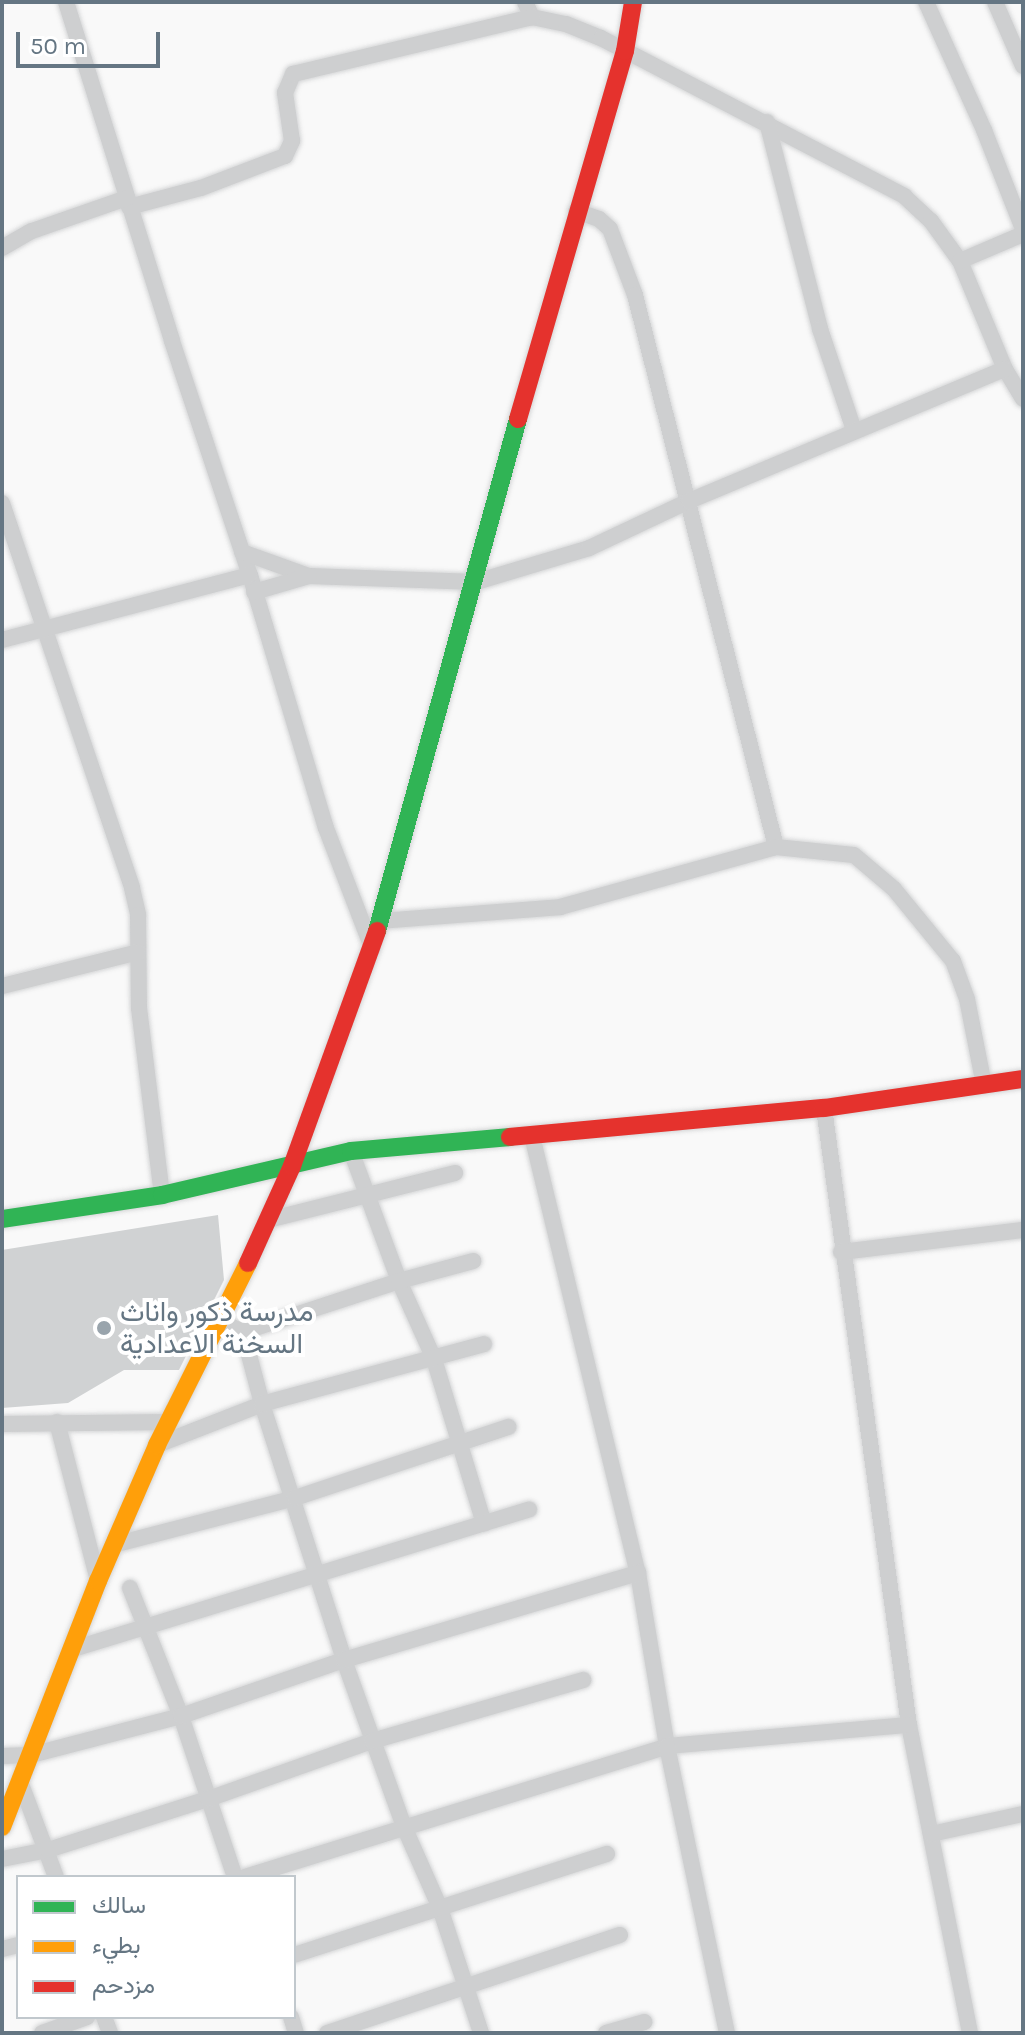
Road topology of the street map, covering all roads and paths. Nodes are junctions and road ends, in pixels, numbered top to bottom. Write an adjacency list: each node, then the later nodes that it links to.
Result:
1 (66, 2): 9 (street)
2 (633, 2): 6 (street)
3 (926, 2): 11 (street)
4 (995, 2): 7 (street)
5 (528, 10): 6 (street); 9 (street)
6 (625, 51): 8 (street); 10 (street)
7 (1023, 66)
8 (767, 122): 13 (street); 16 (street)
9 (128, 203): 12 (street); 19 (street)
10 (576, 211): 17 (street); 21 (street)
11 (1023, 231): 13 (street)
12 (2, 248)
13 (960, 261): 14 (street)
14 (1005, 369): 15 (street); 16 (street)
15 (1023, 399)
16 (854, 430): 17 (street)
17 (689, 501): 21 (street); 25 (street)
18 (2, 503): 23 (street)
19 (242, 552): 20 (street); 22 (street)
20 (309, 576): 21 (street); 22 (street)
21 (476, 582): 26 (street)
22 (252, 584): 23 (street); 27 (street)
23 (45, 629): 24 (street); 28 (street)
24 (2, 640)
25 (776, 847): 26 (street); 31 (street)
26 (380, 921): 27 (street)
27 (372, 949): 35 (street)
28 (138, 952): 29 (street); 38 (street)
29 (2, 986)
30 (1023, 1079): 31 (street)
31 (984, 1085): 32 (street)
32 (824, 1108): 33 (street); 42 (street)
33 (532, 1136): 34 (street); 60 (street)
34 (351, 1151): 35 (street); 37 (street)
35 (292, 1166): 38 (street); 40 (street)
36 (455, 1173): 37 (street)
37 (367, 1194): 40 (street); 44 (street)
38 (162, 1195): 39 (street)
39 (2, 1219)
40 (268, 1220): 45 (street)
41 (1023, 1230): 42 (street)
42 (841, 1252): 69 (street)
43 (473, 1261): 44 (street)
44 (399, 1281): 46 (street); 48 (street)
45 (221, 1322): 46 (street); 51 (street)
46 (243, 1332): 49 (street)
47 (484, 1344): 48 (street)
48 (434, 1359): 49 (street); 54 (street)
49 (262, 1404): 55 (street); 56 (street)
50 (57, 1422): 51 (street); 52 (street); 62 (street)
51 (168, 1422): 55 (street)
52 (2, 1424)
53 (509, 1427): 54 (street)
54 (460, 1443): 56 (street); 58 (street)
55 (157, 1445): 59 (street)
56 (295, 1498): 59 (street); 61 (street)
57 (529, 1510): 58 (street)
58 (484, 1524): 61 (street)
59 (113, 1545): 62 (street)
60 (638, 1573): 66 (street); 71 (street)
61 (318, 1574): 64 (street); 66 (street)
62 (98, 1581): 65 (street)
63 (130, 1588): 64 (street)
64 (146, 1625): 65 (street); 68 (street)
65 (73, 1649): 72 (street)
66 (344, 1660): 68 (street); 70 (street)
67 (583, 1680): 70 (street)
68 (181, 1716): 72 (street); 75 (street)
69 (909, 1725): 71 (street); 79 (street)
70 (372, 1741): 75 (street); 78 (street)
71 (667, 1746): 78 (street); 96 (street)
72 (31, 1755): 73 (street); 74 (street)
73 (2, 1756)
74 (21, 1784): 77 (street); 80 (street)
75 (208, 1799): 80 (street); 84 (street)
76 (1023, 1814): 79 (street)
77 (2, 1827)
78 (405, 1829): 85 (street); 86 (street)
79 (931, 1834): 97 (street)
80 (48, 1850): 82 (street); 83 (street)
81 (607, 1854): 86 (street)
82 (2, 1859)
83 (55, 1875)
84 (234, 1875)
85 (252, 1875)
86 (440, 1908): 88 (street); 89 (street)
87 (620, 1935): 89 (street)
88 (296, 1954)
89 (462, 1985): 93 (street); 94 (street)
90 (81, 2019): 92 (street)
91 (644, 2022): 95 (street)
92 (42, 2033)
93 (327, 2033)
94 (481, 2033)
95 (606, 2033)
96 (727, 2033)
97 (970, 2033)

